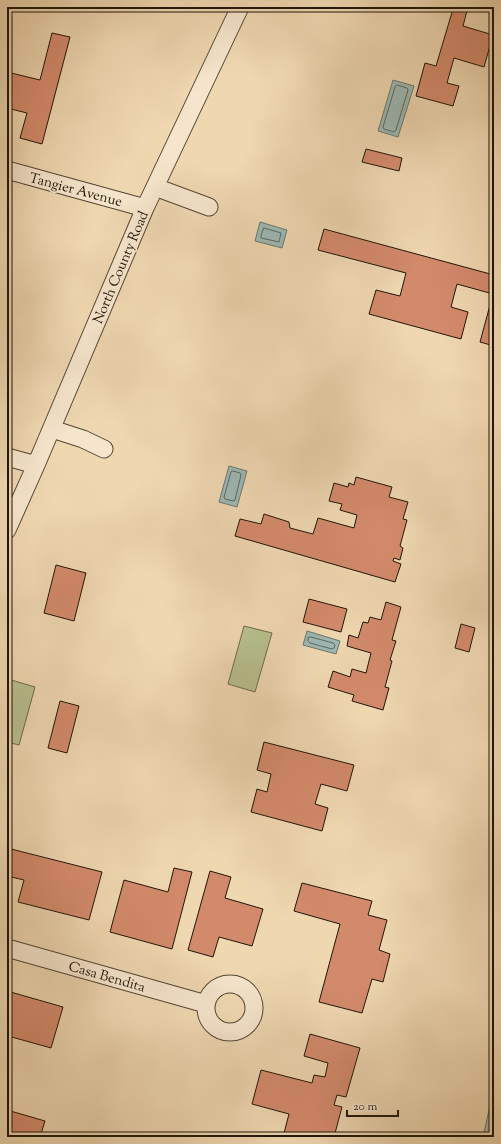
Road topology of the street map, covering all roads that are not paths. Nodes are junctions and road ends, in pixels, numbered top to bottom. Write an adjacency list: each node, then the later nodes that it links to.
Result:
1 (240, 7): 3 (street, North County Road)
2 (7, 170): 5 (street, Tangier Avenue)
3 (155, 187): 4 (street); 5 (street, North County Road)
4 (209, 207)
5 (145, 208): 6 (street, North County Road)
6 (52, 429): 7 (street); 9 (street, North County Road)
7 (104, 449)
8 (7, 457): 9 (street)
9 (36, 465): 10 (street, North County Road)
10 (7, 530)
11 (7, 948): 12 (street, Casa Bendita)
12 (206, 1004)

